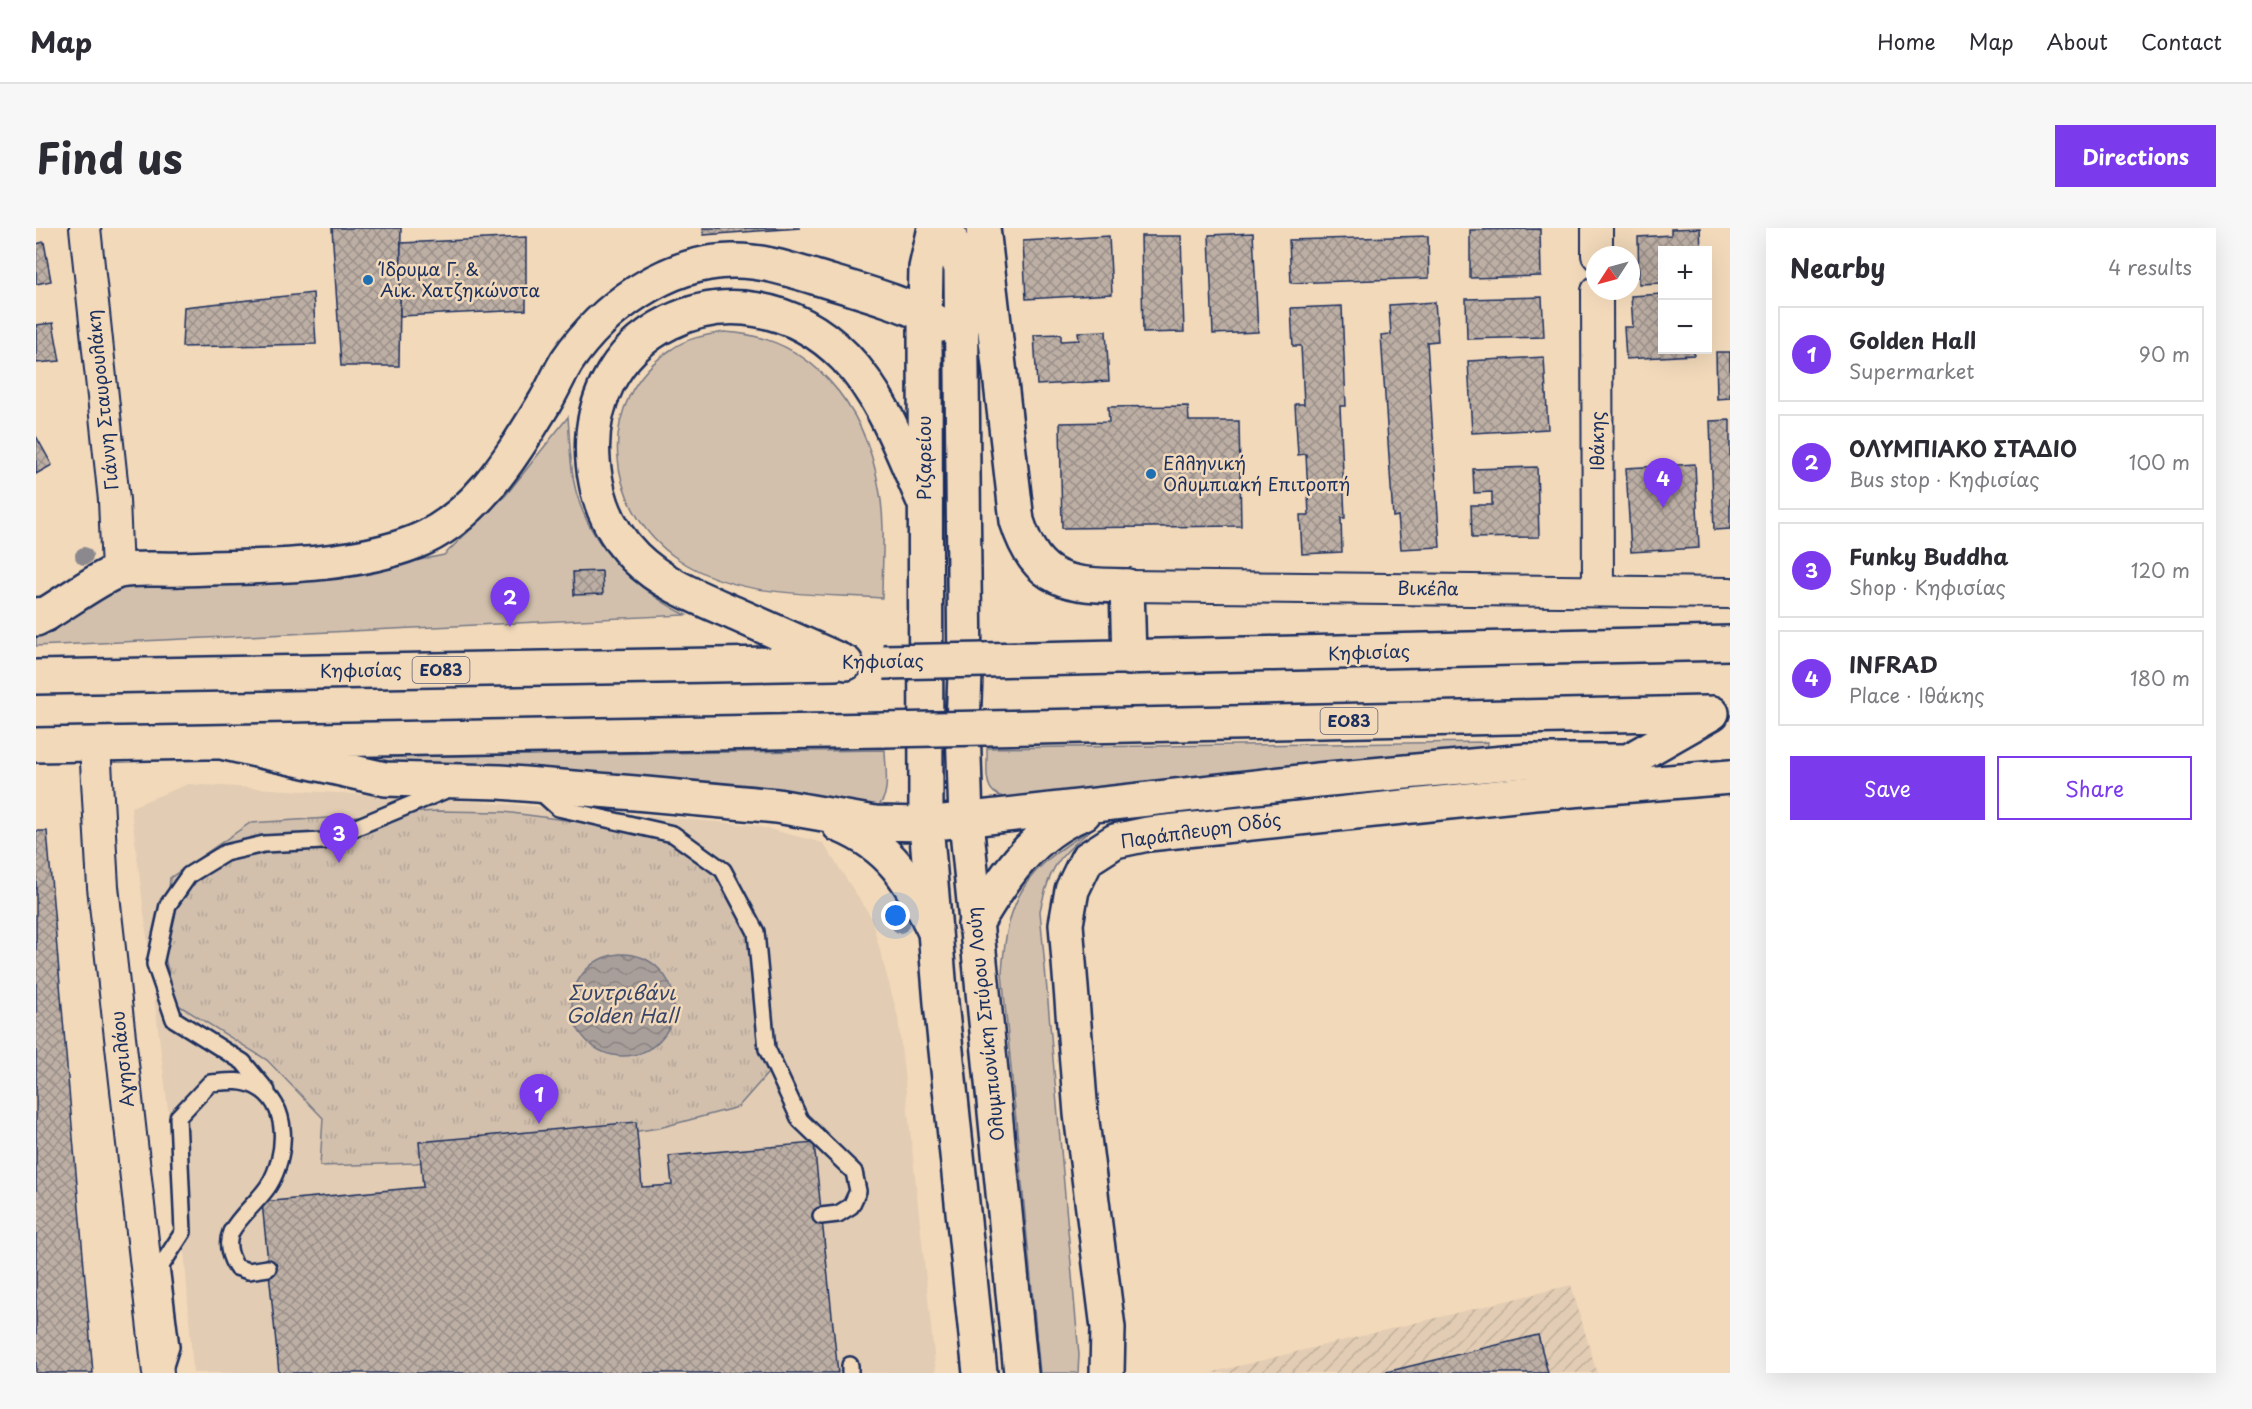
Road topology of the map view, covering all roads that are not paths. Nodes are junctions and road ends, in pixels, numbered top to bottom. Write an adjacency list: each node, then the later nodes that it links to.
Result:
1 (85, 228): 11 (street, Γιάννη Σταυρουλάκη)
2 (935, 228): 8 (main road, Ριζαρείου)
3 (947, 228): 9 (main road)
4 (983, 228): 12 (main road)
5 (1597, 228): 6 (street)
6 (1597, 246)
7 (1597, 300): 13 (street, Ιθάκης)
8 (925, 315): 9 (main road); 10 (main road, Ριζαρείου); 11 (main road)
9 (964, 355): 19 (main road)
10 (925, 504): 18 (main road); 31 (main road, Ριζαρείου)
11 (117, 572): 15 (main road)
12 (1127, 586): 13 (street, Βικέλα); 17 (main road)
13 (1598, 591): 14 (street, Βικέλα)
14 (1730, 593)
15 (40, 616)
16 (1730, 644): 17 (main road, Κηφισίας / ΕΟ83)
17 (1130, 658): 19 (main road, Κηφισίας / ΕΟ83)
18 (846, 663): 19 (main road, Κηφισίας / ΕΟ83, bridge); 20 (main road, Κηφισίας / ΕΟ83)
19 (975, 668): 30 (main road, Ολυμπιονίκη Σπύρου Λούη)
20 (36, 677)
21 (1721, 713): 22 (main road, ΕΟ83, bridge); 28 (main road)
22 (225, 743): 24 (main road, ΕΟ83); 26 (main road)
23 (36, 745): 24 (main road, ΕΟ83)
24 (94, 745): 37 (street, Αγησιλάου)
25 (1730, 777): 41 (main road, Παράπλευρη Οδός)
26 (467, 781): 27 (main road); 34 (lane)
27 (533, 785): 29 (main road); 35 (lane)
28 (1104, 806): 30 (main road); 32 (main road)
29 (815, 815): 31 (main road); 33 (main road)
30 (966, 821): 31 (main road); 32 (main road, Ολυμπιονίκη Σπύρου Λούη)
31 (926, 824): 33 (main road)
32 (975, 925): 40 (main road, Ολυμπιονίκη Σπύρου Λούη)
33 (933, 928): 39 (main road)
34 (272, 1099): 36 (lane); 38 (lane)
35 (821, 1216)
36 (268, 1268)
37 (158, 1373)
38 (163, 1373)
39 (980, 1373)
40 (1021, 1373)
41 (1107, 1373)

